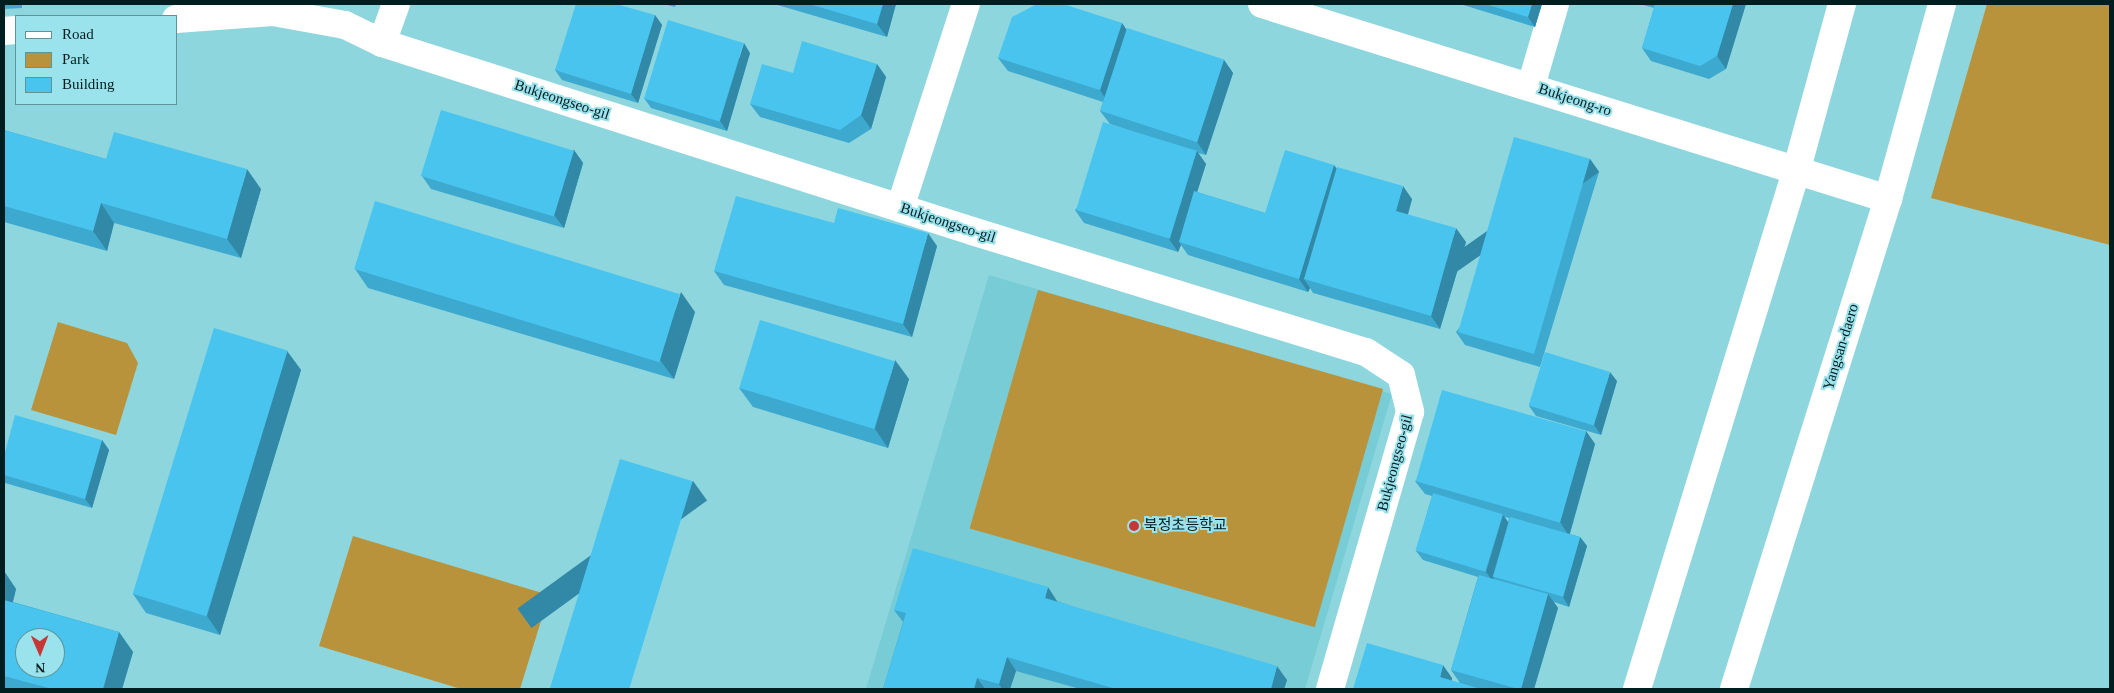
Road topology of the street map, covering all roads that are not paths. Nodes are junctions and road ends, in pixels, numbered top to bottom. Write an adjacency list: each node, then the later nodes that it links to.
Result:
1 (396, 4): 8 (street)
2 (966, 4): 12 (street)
3 (1262, 4): 9 (street, Bukjeong-ro)
4 (1555, 4): 9 (street)
5 (1842, 4): 10 (street)
6 (1942, 4): 11 (street, Yangsan-daero)
7 (178, 19): 8 (street, Bukjeongseo-gil)
8 (382, 43): 12 (street, Bukjeongseo-gil)
9 (1531, 86): 10 (street, Bukjeong-ro)
10 (1796, 172): 11 (street, Bukjeong-ro); 14 (street)
11 (1888, 199): 15 (street, Yangsan-daero)
12 (900, 208): 13 (street, Bukjeongseo-gil)
13 (1330, 689)
14 (1637, 689)
15 (1734, 689)

